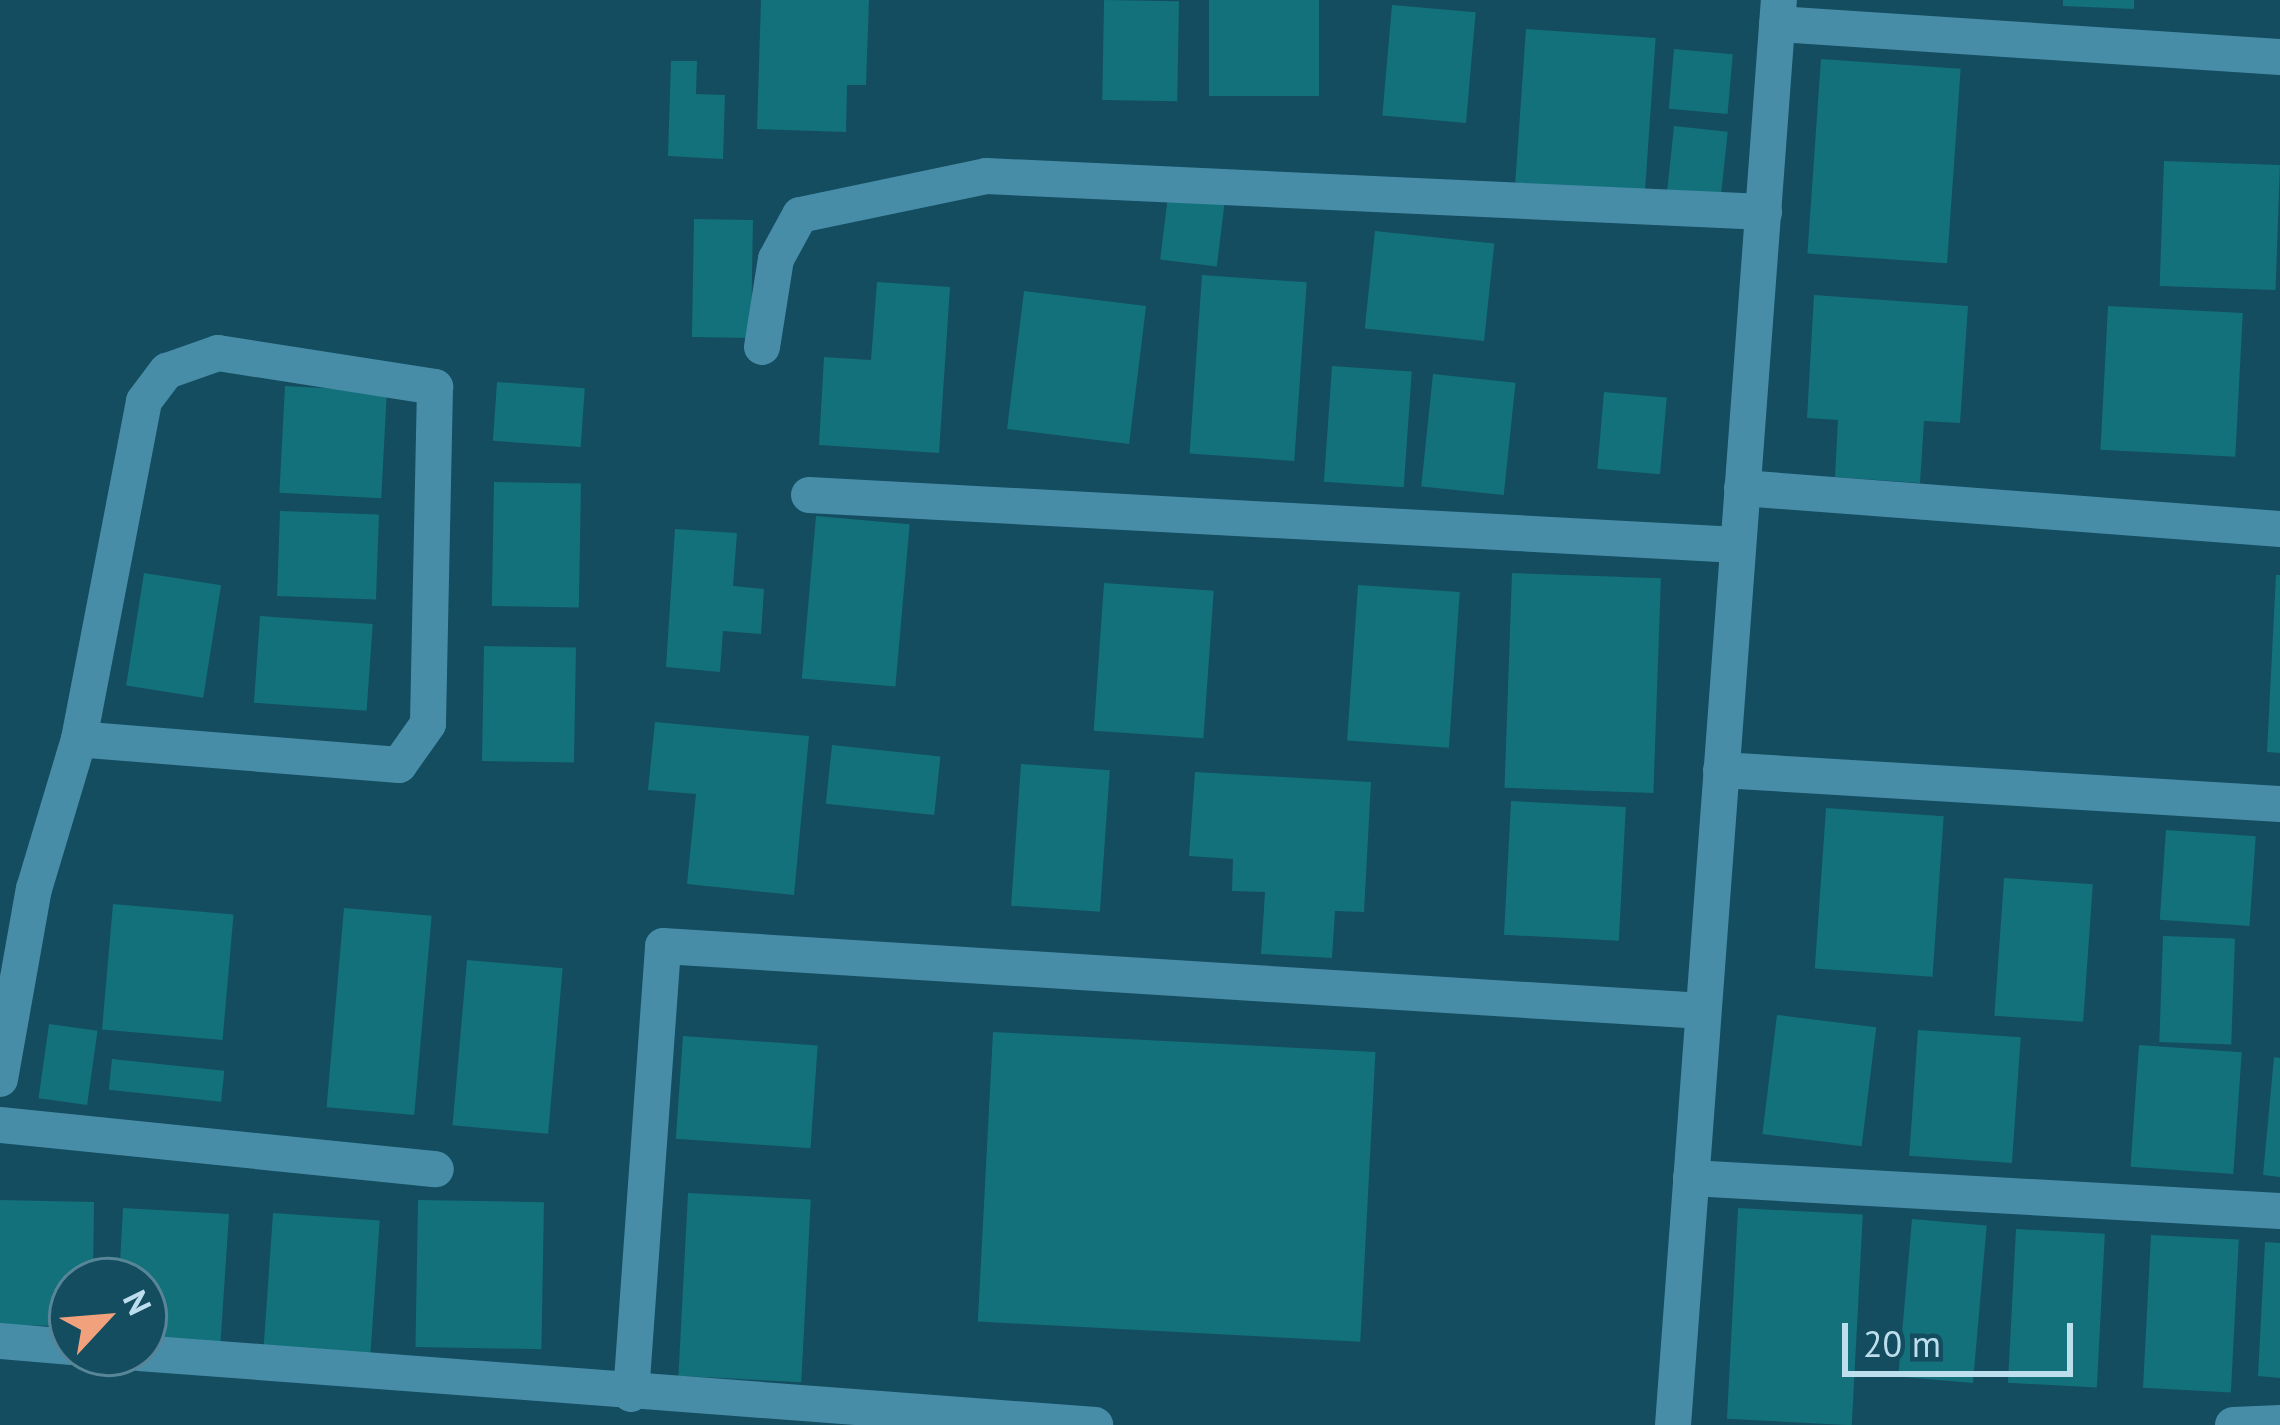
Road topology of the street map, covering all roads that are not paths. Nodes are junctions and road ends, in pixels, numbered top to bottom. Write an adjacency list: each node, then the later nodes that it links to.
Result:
1 (1778, 12): 2 (street); 3 (street)
2 (2280, 57)
3 (1764, 212): 4 (street); 5 (street)
4 (763, 347)
5 (1742, 488): 7 (street); 8 (street)
6 (809, 495): 8 (street)
7 (2280, 529)
8 (1738, 545): 10 (street)
9 (79, 740): 9 (street); 13 (street)
10 (1721, 770): 11 (street); 12 (street)
11 (2280, 804)
12 (1703, 1011): 16 (street); 21 (street)
13 (0, 1079)
14 (0, 1125): 15 (street)
15 (436, 1169)
16 (1691, 1178): 17 (street); 24 (street)
17 (2280, 1211)
18 (0, 1341): 19 (street)
19 (48, 1345)
20 (168, 1355): 21 (street)
21 (631, 1394): 23 (street)
22 (2280, 1423): 25 (street)
23 (1095, 1425)
24 (1672, 1425)
25 (2233, 1425)

